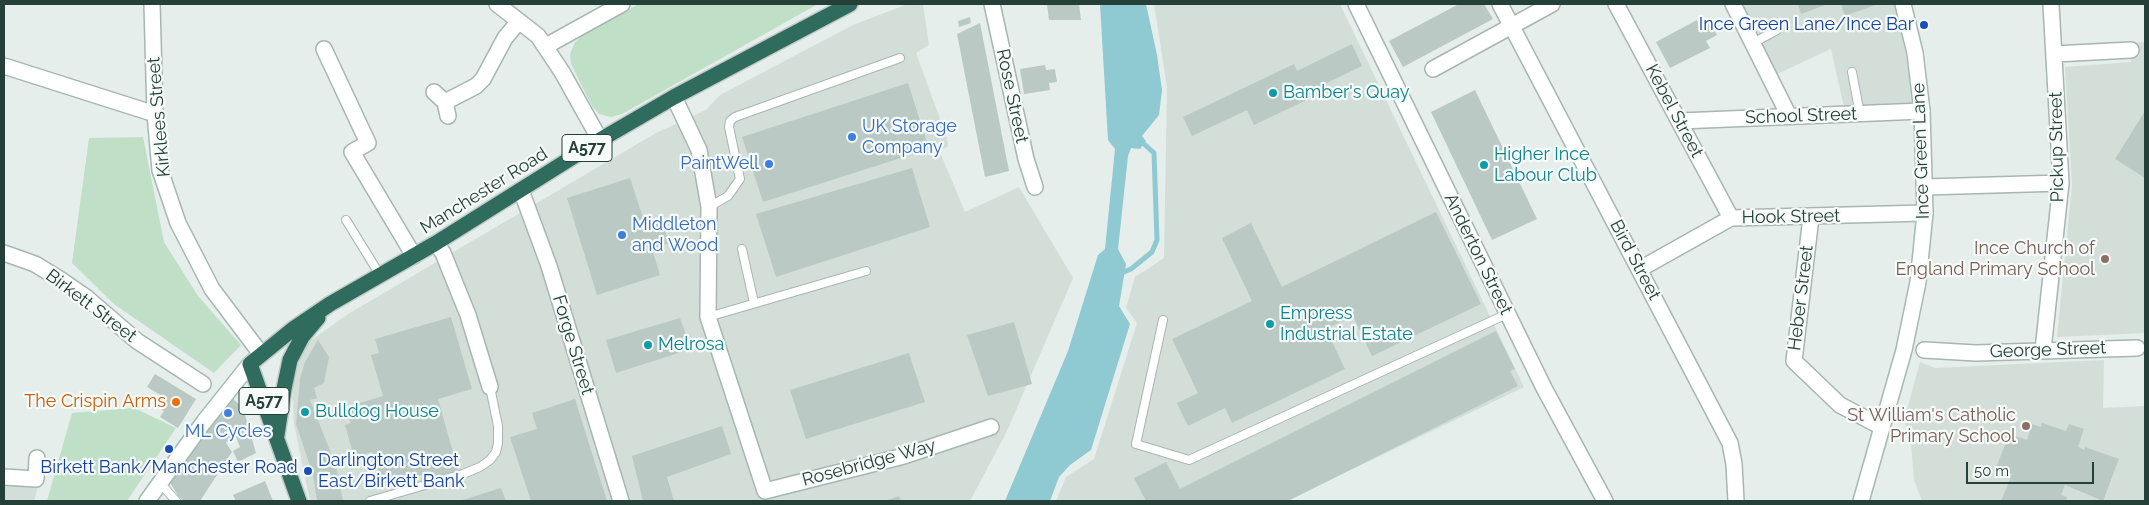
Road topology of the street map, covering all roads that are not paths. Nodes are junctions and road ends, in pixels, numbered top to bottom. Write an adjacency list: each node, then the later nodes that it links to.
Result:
1 (152, 4): 28 (street, Kirklees Street)
2 (497, 4): 13 (street)
3 (622, 4): 17 (street)
4 (850, 4): 25 (highway, Manchester Road / A577)
5 (992, 4): 34 (street, Rose Street)
6 (1356, 4): 51 (street, Anderton Street)
7 (1500, 4): 14 (street, Bird Street)
8 (1552, 4): 14 (street)
9 (1616, 4): 31 (street, Kebel Street)
10 (1732, 4): 16 (street)
11 (1903, 4): 27 (street, Ince Green Lane)
12 (2050, 4): 20 (street, Pickup Street)
13 (519, 21): 17 (street); 26 (street)
14 (1512, 26): 23 (street); 46 (street, Bird Street)
15 (1777, 30): 16 (lane)
16 (1754, 43): 30 (street)
17 (546, 46): 32 (street)
18 (324, 49): 45 (street)
19 (2131, 50): 20 (street)
20 (2055, 54): 33 (street, Pickup Street)
21 (900, 58): 37 (lane)
22 (4, 66): 28 (street)
23 (1433, 69)
24 (1852, 72): 29 (lane)
25 (674, 97): 32 (highway, Manchester Road / A577); 37 (street, Rosebridge Way)
26 (442, 103)
27 (1922, 111): 29 (street, School Street); 35 (street, Ince Green Lane)
28 (156, 114): 57 (street, Kirklees Street)
29 (1860, 114): 30 (street, School Street)
30 (1788, 116): 31 (street, School Street)
31 (1680, 121): 40 (street, Kebel Street)
32 (600, 140): 36 (highway, Manchester Road / A577)
33 (2061, 183): 35 (street); 56 (street, Pickup Street)
34 (1035, 186)
35 (1926, 187): 38 (street, Ince Green Lane)
36 (521, 190): 42 (highway, Manchester Road / A577); 70 (street, Forge Street)
37 (709, 207): 52 (street, Rosebridge Way)
38 (1925, 213): 39 (street, Hook Street); 60 (street, Ince Green Lane)
39 (1811, 217): 40 (street, Hook Street); 60 (street, Heber Street)
40 (1731, 218): 46 (street, Hook Street)
41 (346, 220): 48 (lane)
42 (436, 243): 45 (highway, Manchester Road / A577); 59 (street)
43 (742, 249): 49 (lane)
44 (4, 253): 58 (street, Birkett Street)
45 (414, 256): 48 (highway, Manchester Road / A577)
46 (1640, 270): 72 (street, Bird Street)
47 (866, 271): 49 (lane)
48 (380, 275): 50 (highway, Manchester Road / A577)
49 (754, 303): 52 (lane)
50 (330, 304): 57 (highway, Manchester Road / A577); 62 (highway)
51 (1508, 314): 53 (lane); 71 (street, Anderton Street)
52 (708, 318): 61 (street, Rosebridge Way)
53 (1163, 320)
54 (2137, 348): 56 (street, George Street)
55 (1924, 350): 56 (street, George Street)
56 (2043, 350)
57 (256, 359): 62 (highway, A577); 65 (street)
58 (204, 384)
59 (490, 387): 69 (lane)
60 (1880, 426): 73 (street, Ince Green Lane)
61 (992, 427)
62 (277, 439): 66 (highway, A577)
63 (37, 458): 64 (street)
64 (4, 477)
65 (160, 483): 67 (street); 68 (lane)
66 (296, 500)
67 (147, 501)
68 (176, 501)
69 (370, 501)
70 (621, 501)
71 (1605, 501)
72 (1736, 501)
73 (1861, 501)

